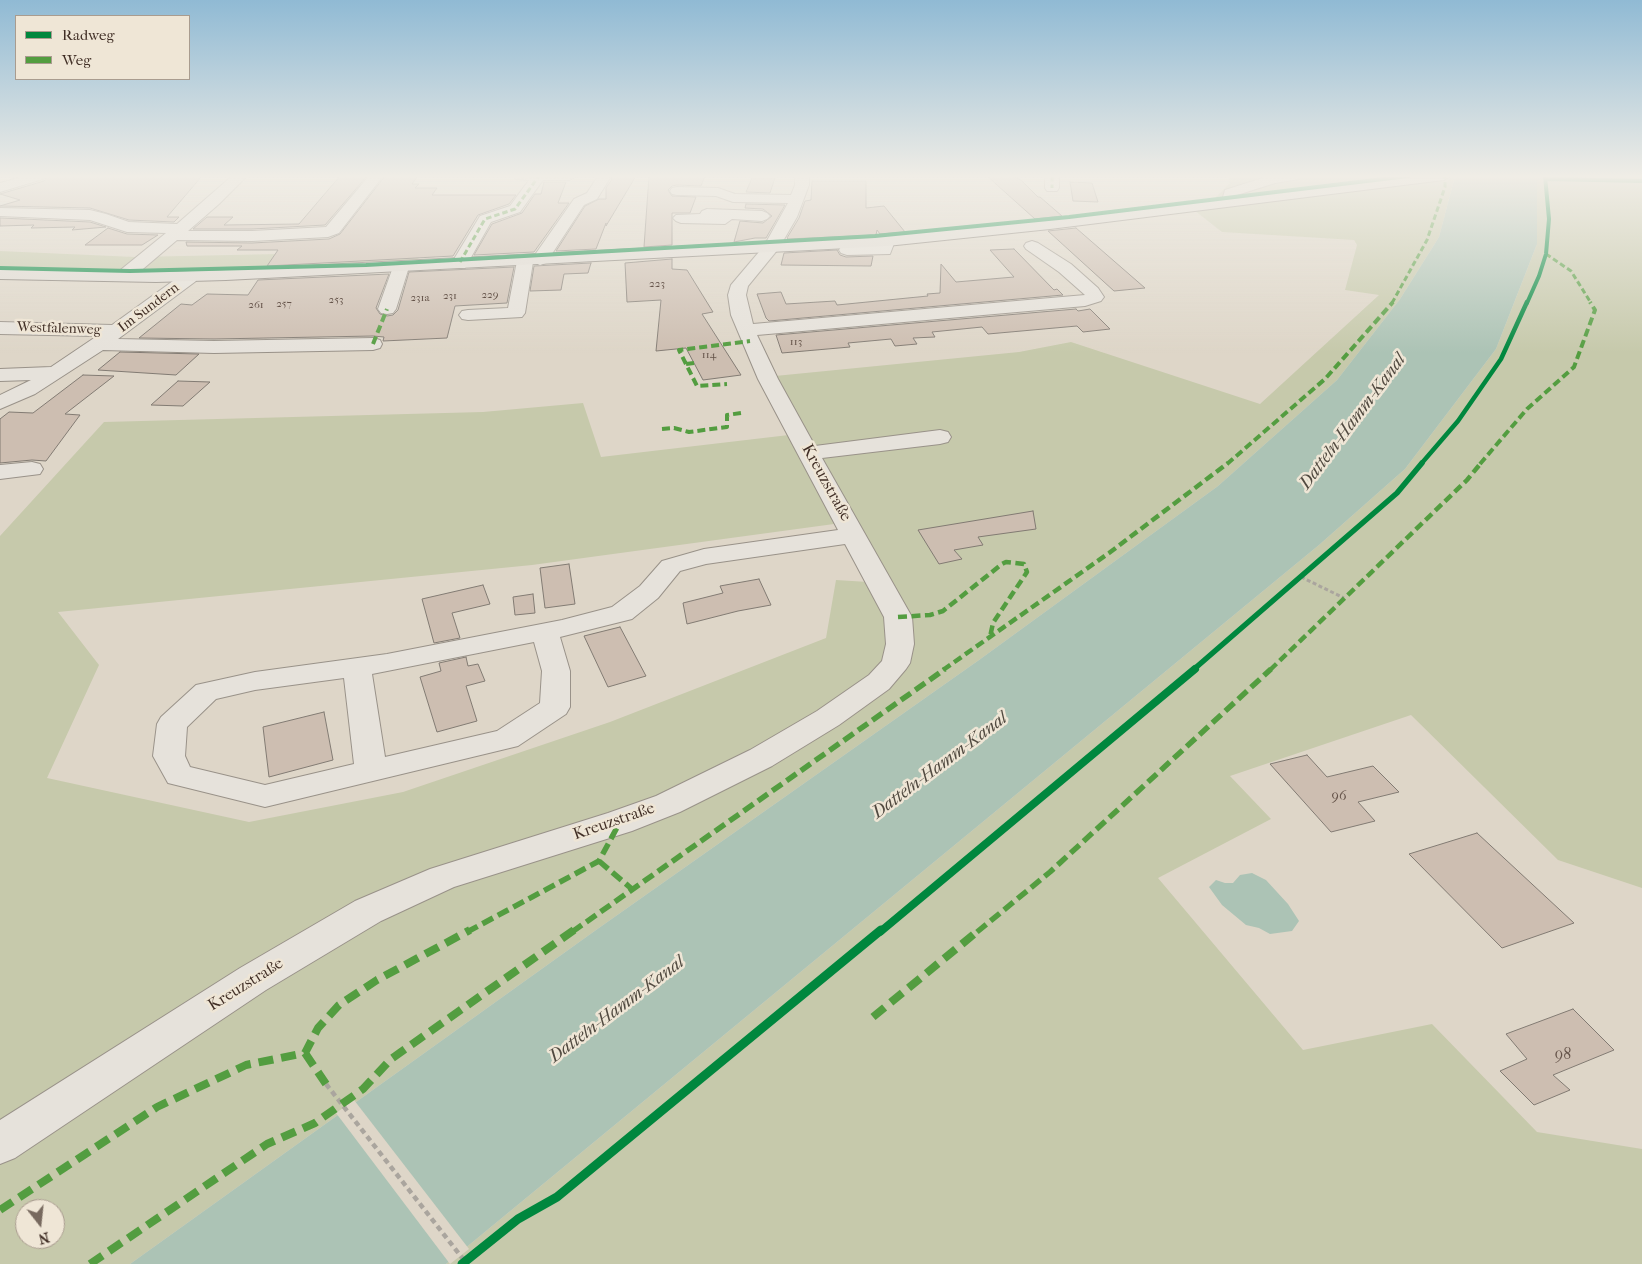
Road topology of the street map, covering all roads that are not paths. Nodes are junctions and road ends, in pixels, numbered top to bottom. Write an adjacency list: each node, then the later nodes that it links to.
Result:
1 (172, 235): 16 (street)
2 (233, 235): 3 (street)
3 (271, 235)
4 (474, 235): 13 (street)
5 (552, 235): 12 (street)
6 (779, 235): 10 (street, Kreuzstraße)
7 (942, 235): 8 (main road)
8 (887, 240): 10 (main road); 11 (street)
9 (1032, 246): 21 (street)
10 (771, 248): 12 (main road); 21 (street, Kreuzstraße)
11 (847, 250)
12 (532, 260): 13 (main road); 19 (street)
13 (459, 264): 14 (main road)
14 (401, 267): 17 (main road); 18 (street)
15 (0, 274): 16 (main road)
16 (124, 276): 17 (main road)
17 (190, 276): 22 (street, Im Sundern)
18 (387, 309)
19 (468, 315)
20 (0, 328): 22 (street, Westfalenweg)
21 (745, 330): 29 (street, Kreuzstraße)
22 (118, 331): 23 (street, Im Sundern)
23 (101, 344): 24 (street); 25 (street, Im Sundern)
24 (373, 344)
25 (57, 373): 26 (street); 27 (street, Im Sundern)
26 (0, 375)
27 (0, 403)
28 (940, 437): 29 (street)
29 (809, 452): 32 (street, Kreuzstraße)
30 (32, 469): 31 (street)
31 (0, 472)
32 (854, 535): 33 (street); 36 (street, Kreuzstraße)
33 (546, 631): 34 (street); 35 (street)
34 (357, 668): 35 (street); 35 (street)
35 (371, 771)
36 (0, 1144)

